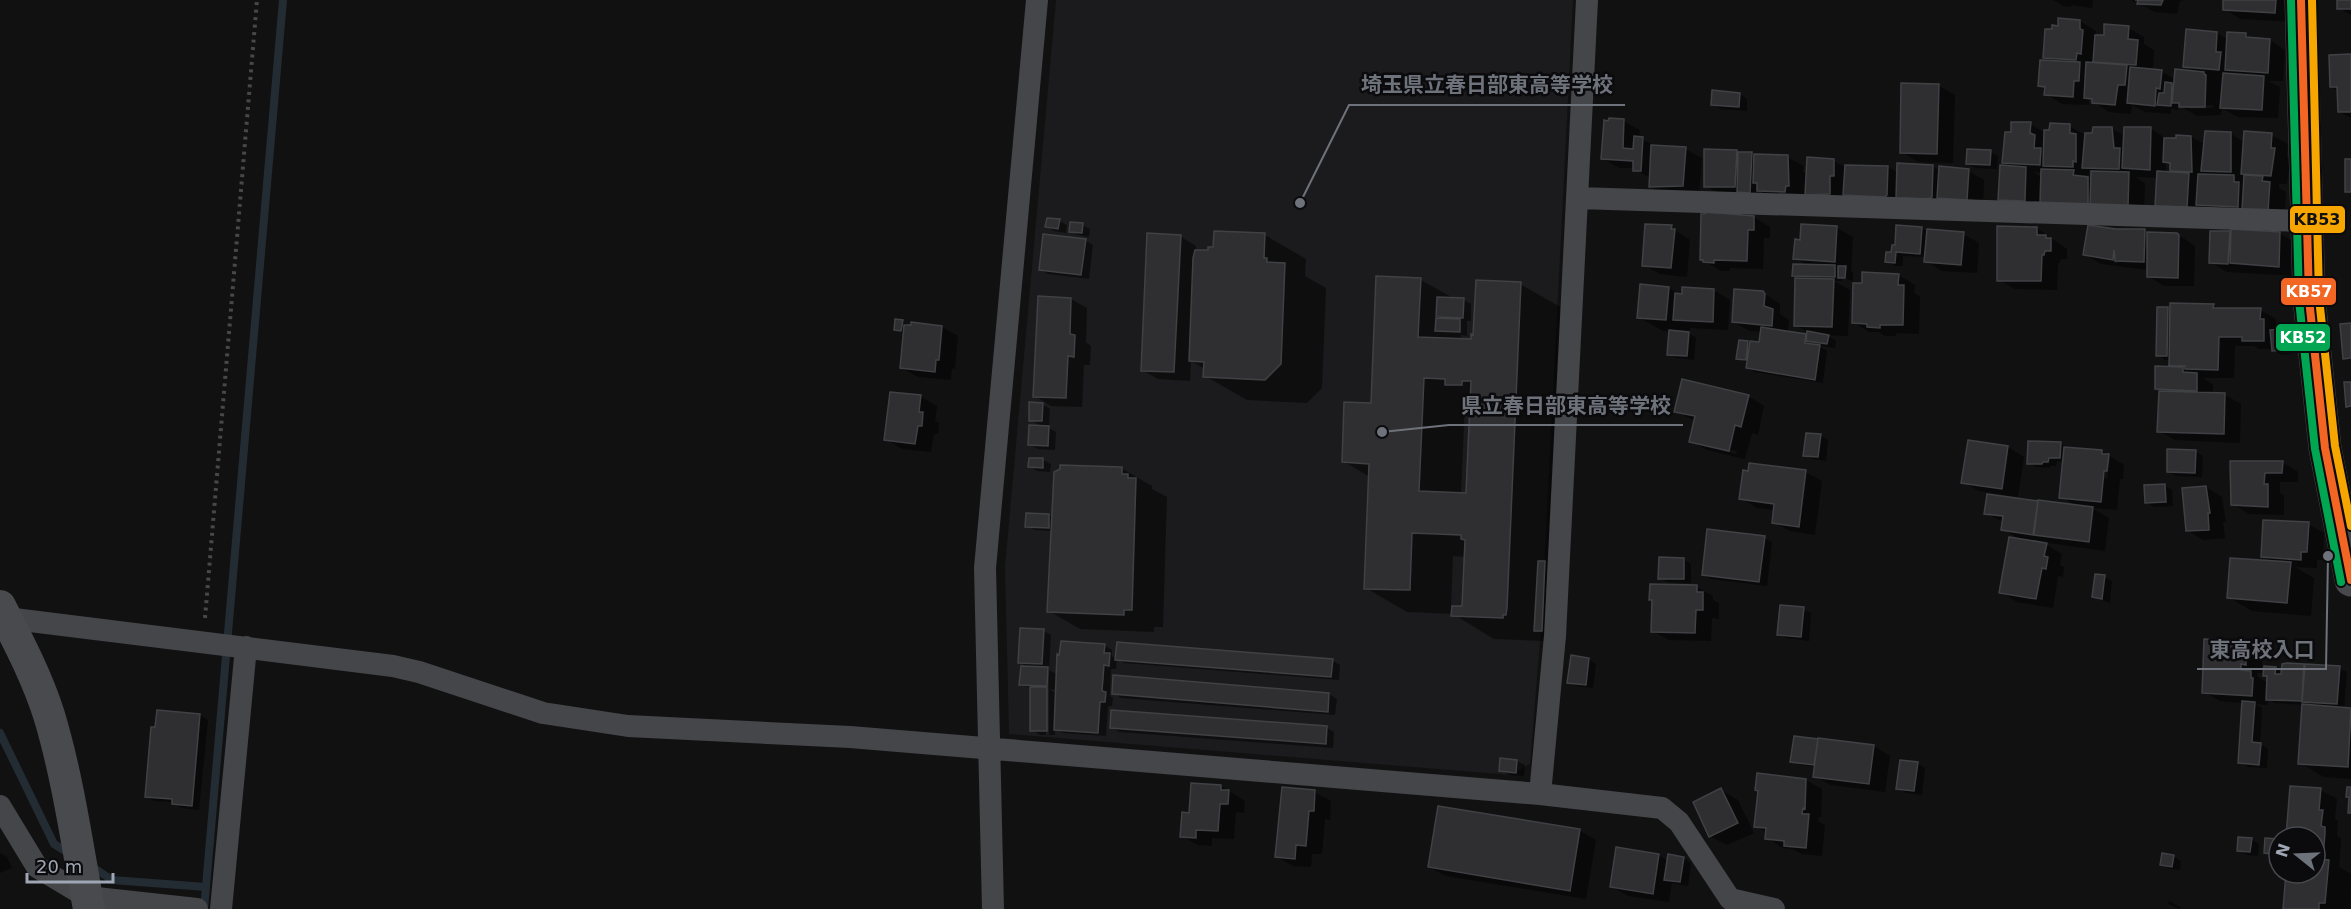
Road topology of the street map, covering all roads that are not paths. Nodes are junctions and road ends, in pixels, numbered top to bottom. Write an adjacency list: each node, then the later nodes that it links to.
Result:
1 (1037, 0): 9 (street)
2 (1587, 0): 4 (street)
3 (2301, 0): 5 (main road)
4 (1578, 198): 5 (street); 10 (street)
5 (2306, 221): 6 (main road)
6 (2351, 580)
7 (3, 612): 8 (street); 12 (main road)
8 (246, 647): 9 (street); 15 (street)
9 (988, 749): 10 (street); 16 (street)
10 (1540, 794): 13 (street)
11 (3, 817): 12 (street)
12 (86, 896): 14 (street)
13 (1729, 904): 17 (street)
14 (197, 909)
15 (221, 909)
16 (993, 909)
17 (1774, 909)

